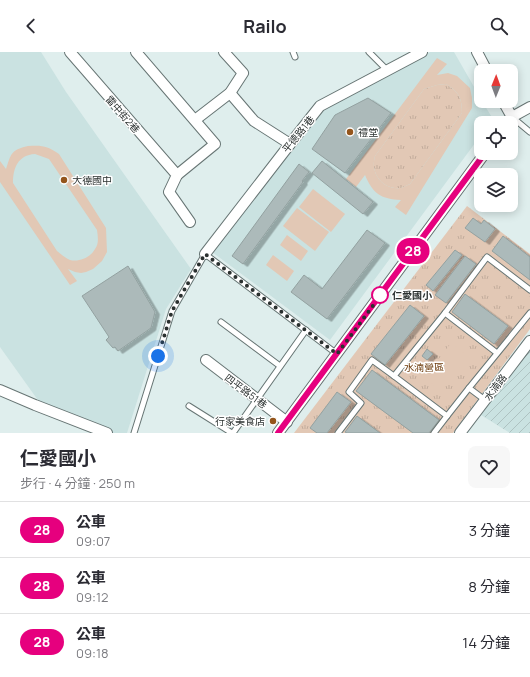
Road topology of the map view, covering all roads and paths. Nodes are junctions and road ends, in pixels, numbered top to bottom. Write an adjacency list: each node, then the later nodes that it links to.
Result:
1 (70, 52): 17 (street, 雷中街2巷)
2 (136, 52): 12 (street)
3 (224, 52): 9 (street)
4 (369, 52): 8 (lane)
5 (422, 52): 8 (street, 平德路1巷)
6 (477, 52): 7 (street)
7 (483, 64)
8 (387, 70): 15 (street, 平德路1巷)
9 (230, 92): 12 (street); 15 (street)
10 (530, 107): 11 (street)
11 (515, 116)
12 (195, 120): 17 (street)
13 (518, 125): 14 (lane)
14 (530, 132)
15 (290, 144): 19 (street, 平德路1巷)
16 (480, 160): 27 (street)
17 (177, 175): 18 (street)
18 (190, 222)
19 (205, 254): 24 (lane); 40 (lane)
20 (530, 290): 22 (lane)
21 (530, 313): 26 (lane)
22 (445, 314): 26 (lane); 30 (lane)
23 (221, 322): 29 (lane)
24 (306, 330): 27 (lane); 29 (lane)
25 (530, 340): 34 (street, 水湳路)
26 (498, 353): 31 (lane)
27 (337, 354): 37 (street)
28 (206, 360): 33 (street, 四平路51巷)
29 (280, 366): 33 (lane)
30 (394, 376): 36 (lane); 43 (lane)
31 (469, 388): 34 (lane); 36 (lane)
32 (2, 389): 39 (street)
33 (257, 399): 37 (street, 四平路51巷); 41 (lane)
34 (485, 400): 38 (street, 水湳路)
35 (189, 406): 41 (lane)
36 (447, 416): 44 (lane)
37 (287, 422): 42 (street)
38 (463, 432)
39 (107, 433)
40 (134, 433)
41 (232, 433)
42 (278, 433)
43 (338, 433)
44 (434, 433)

